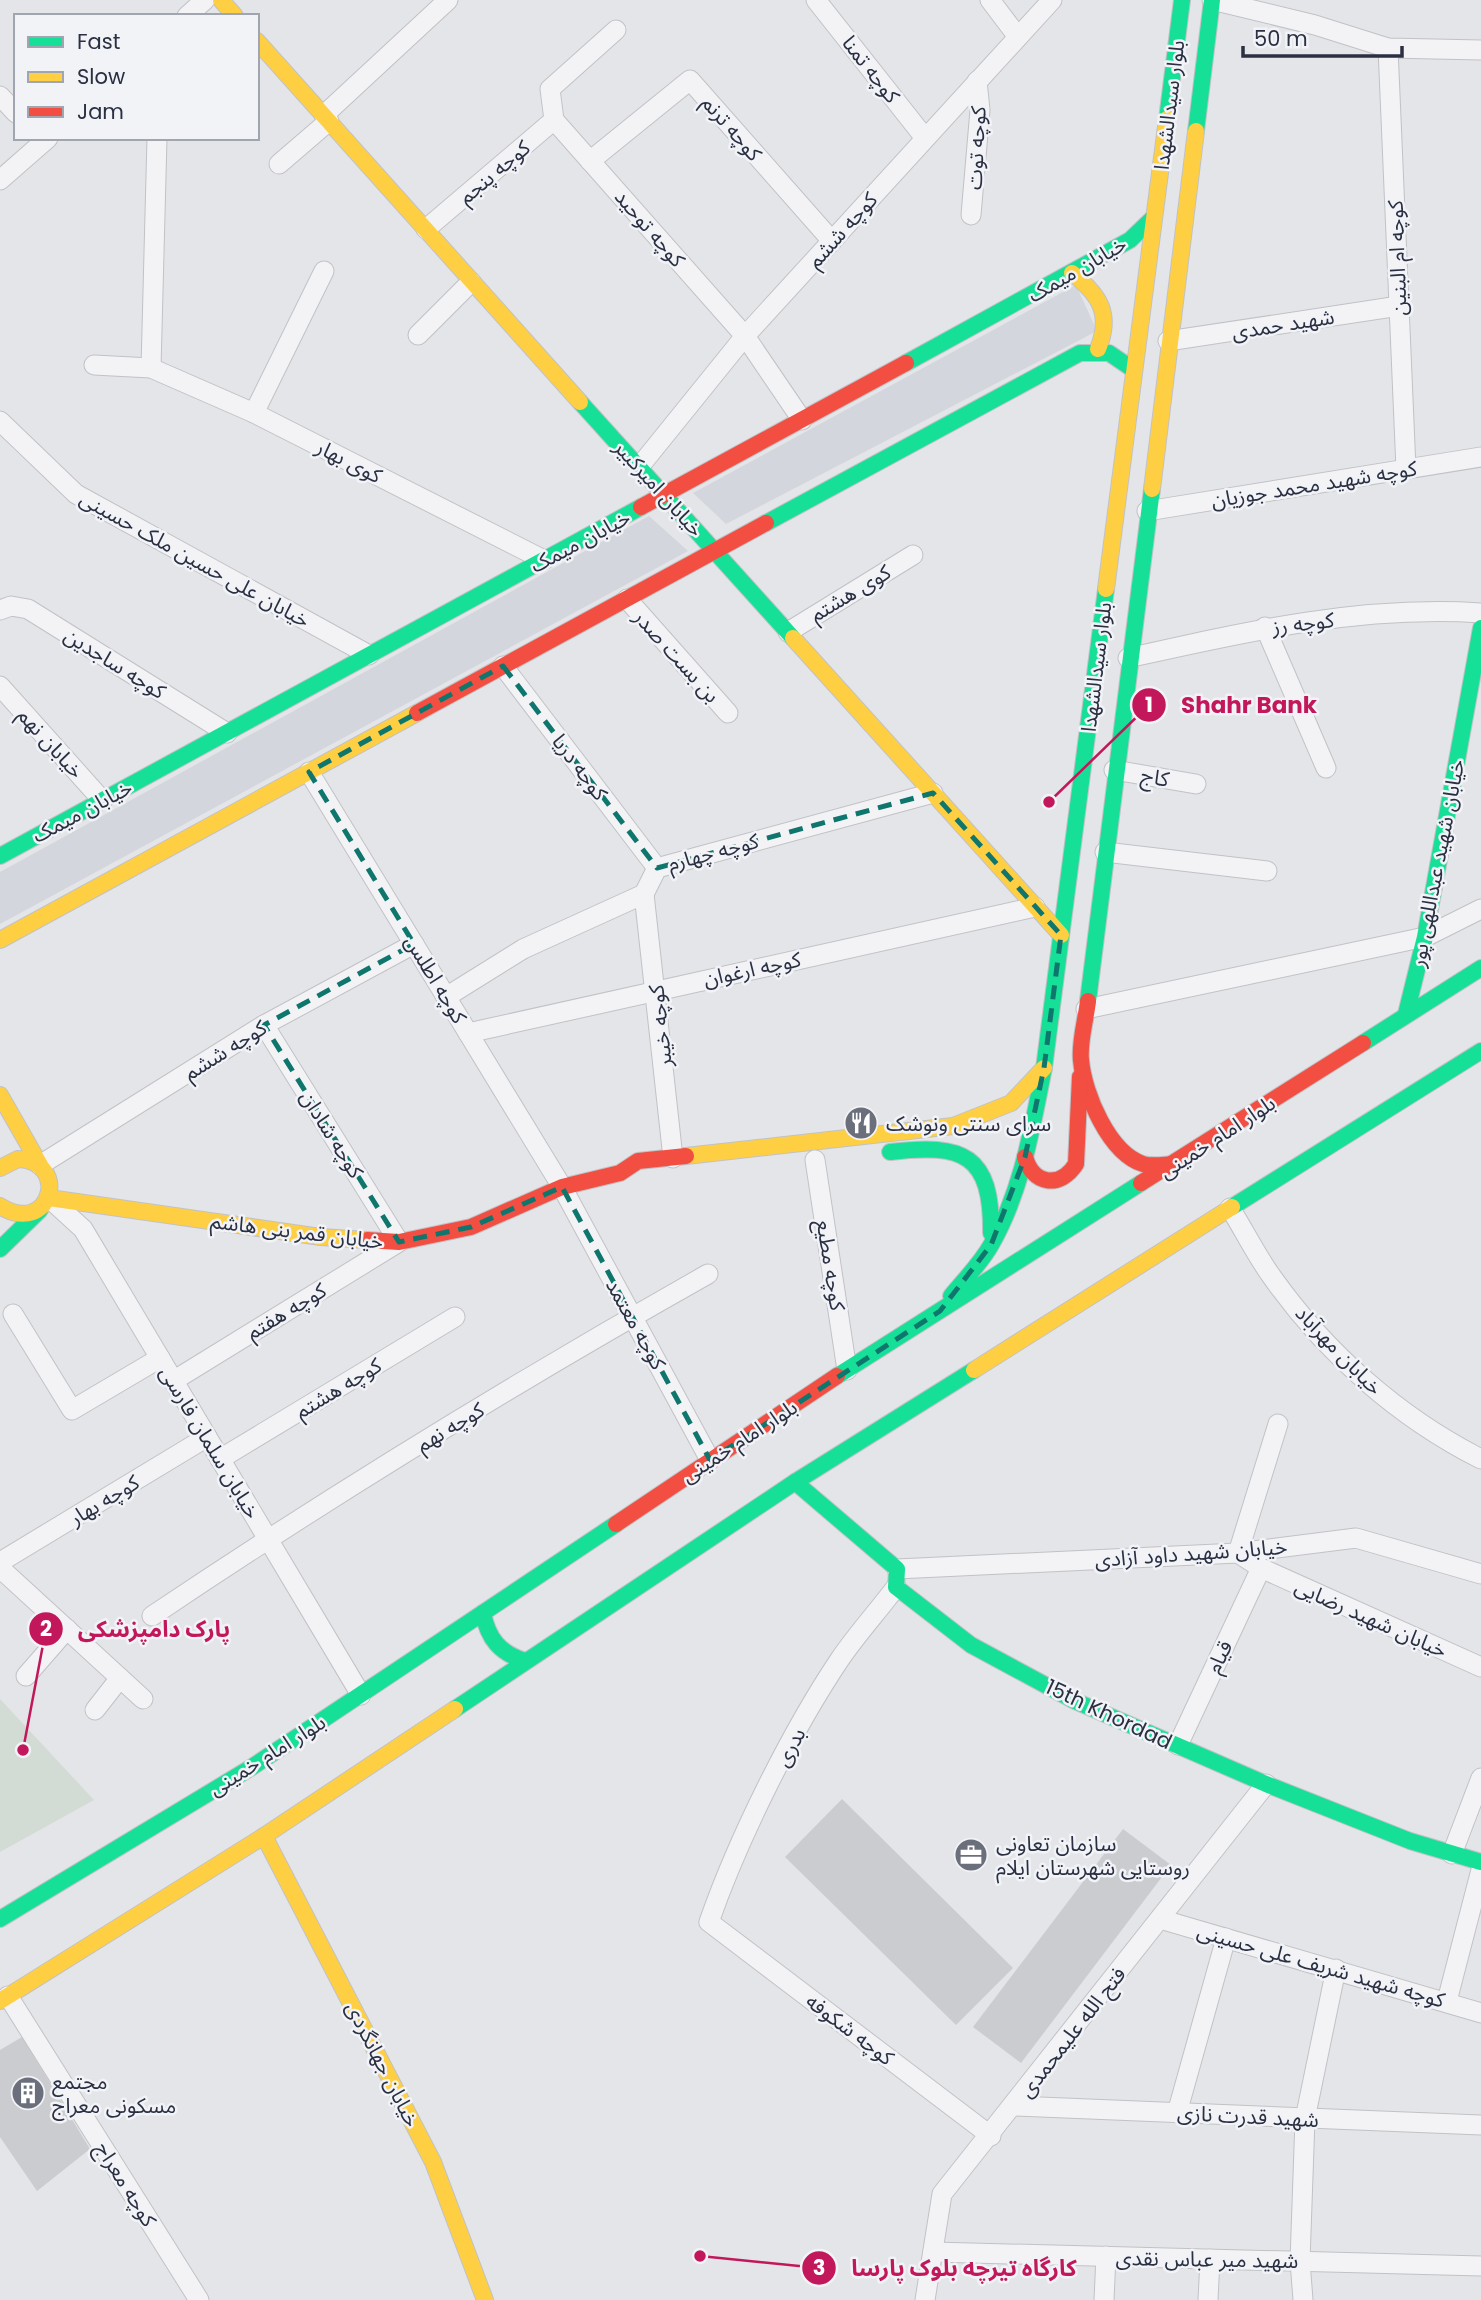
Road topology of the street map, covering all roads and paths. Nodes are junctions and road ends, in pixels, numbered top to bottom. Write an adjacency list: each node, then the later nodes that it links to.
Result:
1 (205, 0): 9 (street)
2 (221, 0): 10 (street)
3 (816, 0): 21 (street, کوچه تمنا)
4 (990, 0): 12 (street)
5 (1052, 0): 12 (street, کوچه ششم)
6 (1182, 0): 28 (street, بلوار سیدالشهدا)
7 (1212, 0): 14 (street); 35 (street, بلوار سیدالشهدا)
8 (447, 1): 20 (street)
9 (189, 14)
10 (233, 14)
11 (616, 30): 19 (street)
12 (1018, 37): 16 (street, کوچه ششم)
13 (259, 43): 20 (street, خیابان امیرکبیر)
14 (1388, 48): 15 (street); 36 (street, کوچه ام البنین)
15 (1481, 50)
16 (977, 81): 21 (street, کوچه ششم); 27 (street, کوچه توت)
17 (0, 96): 18 (street)
18 (14, 111)
19 (553, 116): 24 (street, کوچه توحید); 29 (street, کوچه پنجم)
20 (326, 118): 25 (street); 29 (street, خیابان امیرکبیر)
21 (926, 138): 30 (street, کوچه ششم)
22 (43, 140): 26 (street)
23 (157, 140): 42 (street)
24 (590, 161): 30 (street, کوچه ترنم); 38 (street, کوچه توحید)
25 (279, 164)
26 (0, 180)
27 (971, 215)
28 (1154, 217): 32 (street, خیابان میمک); 34 (street, بلوار سیدالشهدا)
29 (426, 229): 33 (street, خیابان امیرکبیر)
30 (832, 241): 38 (street, کوچه ششم)
31 (324, 271): 44 (street)
32 (1072, 273): 40 (street); 45 (street, خیابان میمک)
33 (471, 282): 37 (street); 48 (street, خیابان امیرکبیر)
34 (1143, 302): 35 (street); 43 (street, بلوار سیدالشهدا)
35 (1173, 302): 39 (street, بلوار سیدالشهدا)
36 (1399, 306): 39 (street, شهید حمدی); 49 (street, کوچه ام البنین)
37 (418, 335)
38 (745, 336): 45 (street, کوچه توحید); 48 (street, کوچه ششم)
39 (1168, 341): 51 (street, بلوار سیدالشهدا)
40 (1098, 349): 43 (street); 52 (street)
41 (94, 365): 42 (street, کوی بهار)
42 (151, 368): 44 (street, کوی بهار)
43 (1134, 370): 80 (street, بلوار سیدالشهدا)
44 (254, 412): 54 (street, کوی بهار)
45 (802, 420): 50 (street, خیابان میمک)
46 (0, 421): 61 (street, خیابان علی حسین ملک حسینی)
47 (1481, 457): 49 (street, کوچه شهید محمد جوزیان)
48 (640, 466): 50 (street, خیابان امیرکبیر)
49 (1406, 469): 51 (street, کوچه شهید محمد جوزیان)
50 (665, 494): 52 (street, خیابان امیرکبیر); 54 (street, خیابان میمک)
51 (1147, 511): 62 (street, بلوار سیدالشهدا)
52 (715, 551): 55 (street); 60 (street, خیابان امیرکبیر)
53 (913, 555): 60 (street, کوی هشتم)
54 (544, 560): 61 (street, خیابان میمک)
55 (627, 599): 63 (street); 65 (street, بن بست صدر)
56 (0, 610): 66 (street, کوچه ساجدین)
57 (1481, 613): 58 (street, کوچه رز)
58 (1265, 627): 62 (street, کوچه رز); 67 (street)
59 (1481, 628): 81 (street, خیابان شهید عبداللهی پور)
60 (788, 632): 71 (street, خیابان امیرکبیر)
61 (369, 655): 66 (street, خیابان میمک)
62 (1128, 658): 68 (street, بلوار سیدالشهدا)
63 (503, 666): 69 (street); 75 (street, کوچه دریا)
64 (0, 686): 72 (street, خیابان نهم)
65 (728, 713)
66 (227, 733): 72 (street, خیابان میمک)
67 (1326, 768)
68 (1114, 770): 70 (street, کاج); 73 (street, بلوار سیدالشهدا)
69 (309, 772): 82 (street); 83 (street, کوچه اطلس)
70 (1196, 784)
71 (933, 793): 75 (street, کوچه چهارم); 78 (street, خیابان امیرکبیر)
72 (103, 800): 74 (street, خیابان میمک)
73 (1105, 852): 76 (street); 87 (street, بلوار سیدالشهدا)
74 (0, 856)
75 (657, 867): 77 (street, کوچه چهارم)
76 (1267, 871)
77 (644, 894): 85 (street, کوچه خیبر); 86 (street)
78 (1035, 907): 80 (street, خیابان امیرکبیر); 85 (street, کوچه ارغوان)
79 (1481, 909): 81 (street)
80 (1061, 935): 93 (street, بلوار سیدالشهدا)
81 (1425, 937): 87 (street); 88 (street, خیابان شهید عبداللهی پور)
82 (0, 940)
83 (414, 944): 86 (street, کوچه اطلس); 89 (street, کوچه ششم)
84 (1481, 968): 88 (street, بلوار امام خمینی)
85 (657, 990): 90 (street, کوچه ارغوان); 97 (street, کوچه خیبر)
86 (446, 997): 90 (street, کوچه اطلس)
87 (1086, 1009): 92 (street, بلوار سیدالشهدا)
88 (1406, 1014): 99 (street, بلوار امام خمینی)
89 (264, 1025): 100 (street, کوچه ششم); 108 (street, کوچه شادان)
90 (468, 1033): 104 (street, کوچه اطلس)
91 (1481, 1051): 107 (street)
92 (1081, 1059): 96 (street); 99 (street, بلوار سیدالشهدا)
93 (1044, 1068): 96 (street, بلوار سیدالشهدا); 97 (street, خیابان قمر بنی هاشم)
94 (0, 1095): 100 (street)
95 (867, 1154): 109 (street)
96 (1025, 1157): 109 (street, بلوار سیدالشهدا)
97 (673, 1158): 102 (street, خیابان قمر بنی هاشم)
98 (815, 1160): 117 (street, کوچه مطیع)
99 (1176, 1164): 112 (street, بلوار امام خمینی)
100 (40, 1165): 101 (street); 105 (street)
101 (0, 1168)
102 (620, 1173): 103 (street); 104 (street, خیابان قمر بنی هاشم)
103 (642, 1180)
104 (562, 1187): 108 (street, خیابان قمر بنی هاشم); 115 (street, کوچه معتمد)
105 (44, 1204): 106 (street, خیابان قمر بنی هاشم); 108 (street, خیابان قمر بنی هاشم); 110 (street); 116 (street, خیابان سلمان فارسی)
106 (0, 1206)
107 (1230, 1208): 122 (street, خیابان مهرآباد); 124 (street)
108 (399, 1242): 118 (street, کوچه هفتم)
109 (990, 1245): 112 (street, بلوار سیدالشهدا)
110 (0, 1250)
111 (708, 1274): 115 (street, کوچه نهم)
112 (940, 1311): 117 (street, بلوار امام خمینی)
113 (13, 1314): 116 (street)
114 (455, 1317): 121 (street, کوچه هشتم)
115 (632, 1317): 123 (street, کوچه معتمد); 125 (street, کوچه نهم)
116 (160, 1358): 118 (street, خیابان سلمان فارسی)
117 (847, 1370): 123 (street, بلوار امام خمینی)
118 (173, 1381): 120 (street, خیابان سلمان فارسی)
119 (1278, 1424): 126 (street)
120 (207, 1437): 121 (street, خیابان سلمان فارسی); 127 (street, کوچه بهار)
121 (220, 1459): 125 (street, خیابان سلمان فارسی)
122 (1481, 1459)
123 (710, 1460): 132 (street, بلوار امام خمینی)
124 (796, 1482): 131 (street, 15th Khordad); 135 (street)
125 (267, 1538): 133 (street, کوچه نهم); 139 (street, خیابان سلمان فارسی)
126 (1238, 1553): 129 (street, خیابان شهید رضایی); 130 (street, خیابان شهید داود آزادی); 131 (street, خیابان شهید داود آزادی)
127 (0, 1562)
128 (0, 1568): 134 (street)
129 (1261, 1568): 136 (street, خیابان شهید رضایی); 142 (street, قیام)
130 (1481, 1574)
131 (896, 1578): 142 (street, 15th Khordad); 151 (street, بدری)
132 (483, 1613): 135 (street); 139 (street, بلوار امام خمینی)
133 (152, 1616)
134 (67, 1629): 137 (street); 138 (street)
135 (525, 1661): 145 (street)
136 (1481, 1667)
137 (26, 1676)
138 (120, 1678): 140 (street); 141 (street)
139 (361, 1695): 149 (street, بلوار امام خمینی)
140 (143, 1699)
141 (95, 1710)
142 (1178, 1745): 144 (street, 15th Khordad)
143 (1481, 1778): 146 (street)
144 (1266, 1784): 146 (street, 15th Khordad); 150 (street, فتح الله علیمحمدی)
145 (264, 1836): 154 (street); 168 (street, خیابان جهانگردی)
146 (1452, 1854): 147 (street, 15th Khordad)
147 (1481, 1862)
148 (1481, 1870): 155 (street)
149 (0, 1919)
150 (1160, 1919): 152 (street, کوچه شهید شریف علی حسینی); 157 (street, فتح الله علیمحمدی)
151 (709, 1922): 161 (street, کوچه شکوفه)
152 (1226, 1938): 153 (street, کوچه شهید شریف علی حسینی); 158 (street)
153 (1336, 1969): 155 (street, کوچه شهید شریف علی حسینی); 159 (street)
154 (4, 1998): 167 (street, کوچه معراج)
155 (1447, 2001): 156 (street, کوچه شهید شریف علی حسینی)
156 (1481, 2013)
157 (1014, 2106): 158 (street, شهید قدرت نازی); 161 (street, فتح الله علیمحمدی)
158 (1177, 2113): 159 (street, شهید قدرت نازی)
159 (1305, 2119): 160 (street, شهید قدرت نازی); 165 (street)
160 (1481, 2126)
161 (991, 2136): 162 (street, فتح الله علیمحمدی)
162 (933, 2252): 163 (street, شهید میر عباس نقدی); 169 (street, فتح الله علیمحمدی)
163 (1105, 2256): 164 (street, شهید میر عباس نقدی); 170 (street)
164 (1210, 2259): 165 (street, شهید میر عباس نقدی); 171 (street)
165 (1300, 2261): 166 (street, شهید میر عباس نقدی); 172 (street)
166 (1481, 2266)
167 (199, 2300)
168 (485, 2300)
169 (925, 2300)
170 (1104, 2300)
171 (1208, 2300)
172 (1303, 2300)

